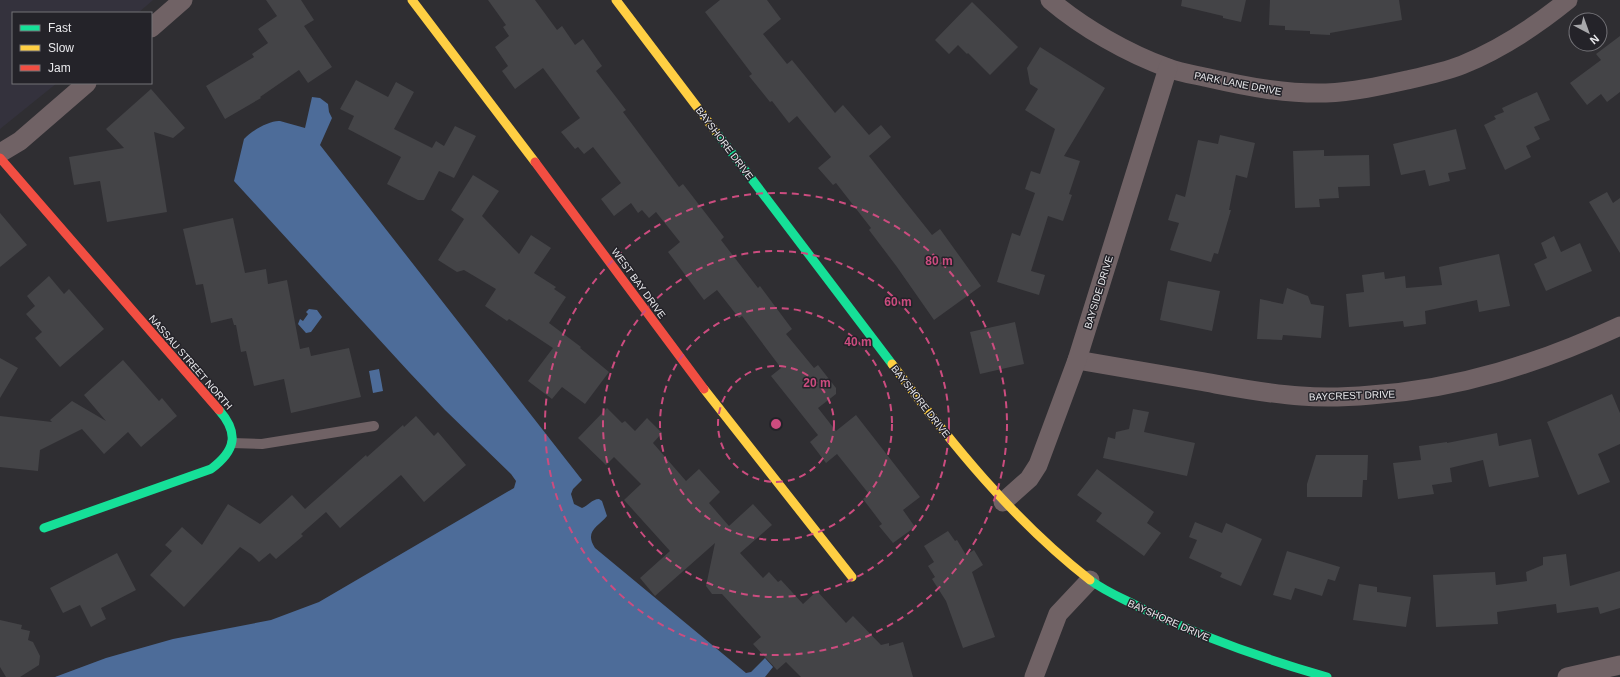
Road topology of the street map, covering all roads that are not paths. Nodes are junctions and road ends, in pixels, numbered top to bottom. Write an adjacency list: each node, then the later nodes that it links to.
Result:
1 (183, 0): 6 (street)
2 (412, 0): 17 (street, WEST BAY DRIVE)
3 (616, 0): 15 (street, BAYSHORE DRIVE)
4 (1050, 0): 7 (street, PARK LANE DRIVE)
5 (1568, 0): 7 (street, PARK LANE DRIVE)
6 (152, 27)
7 (1168, 68): 12 (street, BAYSIDE DRIVE)
8 (86, 84): 9 (street)
9 (0, 153)
10 (0, 158): 14 (street, NASSAU STREET NORTH)
11 (1620, 326): 12 (street, BAYCREST DRIVE)
12 (1077, 360): 15 (street, BAYSIDE DRIVE)
13 (374, 426): 14 (lane)
14 (232, 443): 16 (street)
15 (1003, 502): 18 (street, BAYSHORE DRIVE)
16 (44, 528)
17 (852, 577)
18 (1090, 580): 20 (street); 21 (street, BAYSHORE DRIVE)
19 (1620, 665): 22 (street)
20 (1034, 677)
21 (1327, 677)
22 (1567, 677)

